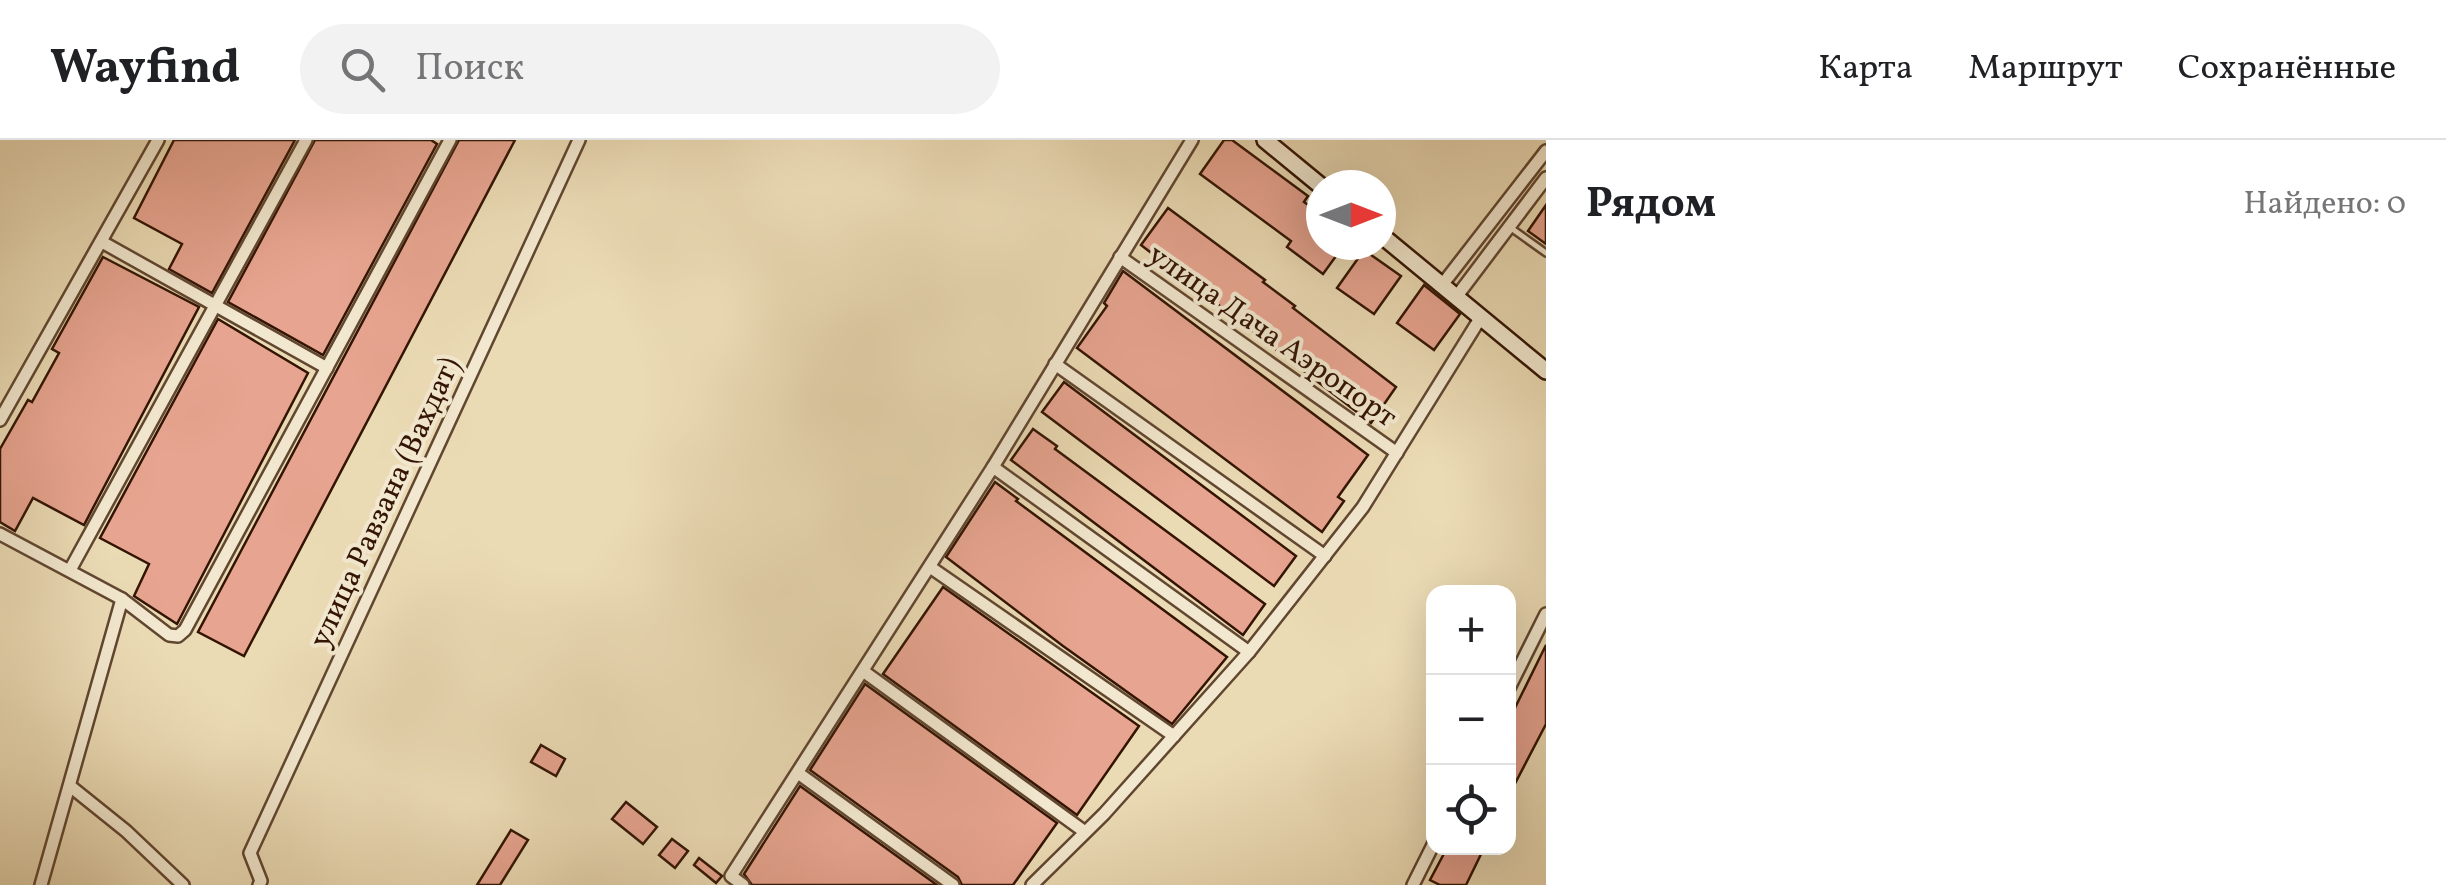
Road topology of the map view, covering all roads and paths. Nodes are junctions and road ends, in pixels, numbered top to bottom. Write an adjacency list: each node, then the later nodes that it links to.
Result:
1 (158, 140): 11 (street)
2 (306, 140): 17 (street)
3 (450, 140): 20 (street)
4 (579, 140): 41 (street, улица Равзана (Вахдат))
5 (1192, 140): 14 (street, улица Дача Аэропорт)
6 (1265, 140): 8 (main road)
7 (1546, 150): 15 (street)
8 (1306, 174)
9 (1546, 178): 10 (street)
10 (1508, 226): 13 (lane); 16 (street)
11 (102, 242): 17 (street); 22 (street)
12 (1396, 247): 15 (main road)
13 (1546, 253)
14 (1120, 257): 19 (street, улица Дача Аэропорт); 23 (street, улица Дача Аэропорт)
15 (1442, 284): 16 (main road)
16 (1457, 296): 18 (main road)
17 (215, 306): 20 (street); 28 (street)
18 (1481, 317): 21 (main road); 23 (street, улица Дача Аэропорт)
19 (1055, 364): 24 (street, улица Дача Аэропорт); 26 (street)
20 (327, 368): 29 (street)
21 (1546, 371)
22 (0, 420)
23 (1398, 453): 26 (street, улица Дача Аэропорт)
24 (993, 466): 27 (street, улица Дача Аэропорт); 31 (street)
25 (0, 534): 28 (street)
26 (1325, 556): 31 (street, улица Дача Аэропорт)
27 (930, 566): 32 (street, улица Дача Аэропорт); 34 (street)
28 (70, 570): 29 (street)
29 (122, 599): 36 (street)
30 (1546, 614): 33 (street)
31 (1250, 652): 34 (street, улица Дача Аэропорт)
32 (863, 671): 35 (street, улица Дача Аэропорт); 37 (street)
33 (1516, 675)
34 (1174, 736): 37 (street, улица Дача Аэропорт)
35 (798, 772): 42 (street, улица Дача Аэропорт); 43 (street)
36 (70, 786): 39 (street); 40 (street)
37 (1085, 832): 44 (street, улица Дача Аэропорт)
38 (1428, 855): 45 (street)
39 (41, 885)
40 (183, 885)
41 (259, 885)
42 (744, 885)
43 (953, 885)
44 (1032, 885)
45 (1413, 885)

